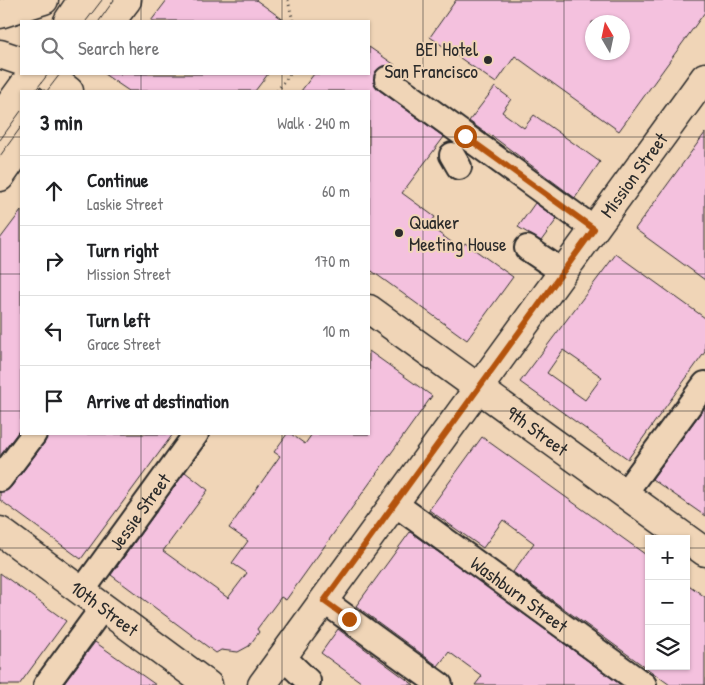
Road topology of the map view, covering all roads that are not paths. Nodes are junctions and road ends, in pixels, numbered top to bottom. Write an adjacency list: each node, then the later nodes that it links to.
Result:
1 (44, 0): 5 (main road)
2 (82, 0): 6 (main road)
3 (109, 0): 7 (street)
4 (127, 0): 8 (main road)
5 (11, 13)
6 (69, 20)
7 (95, 20)
8 (112, 20)
9 (0, 54): 10 (main road)
10 (20, 61)
11 (705, 77): 21 (main road, Mission Street)
12 (387, 79): 21 (street)
13 (55, 82): 14 (main road)
14 (43, 90)
15 (20, 105): 16 (main road)
16 (0, 118)
17 (20, 121): 19 (street)
18 (20, 148): 20 (main road)
19 (0, 149)
20 (0, 177)
21 (594, 229): 23 (main road, Mission Street)
22 (527, 248): 23 (street)
23 (563, 272): 26 (main road, Mission Street)
24 (370, 310): 26 (main road, 9th Street)
25 (705, 384): 30 (street)
26 (478, 388): 30 (main road, 9th Street); 31 (main road, Mission Street)
27 (33, 435): 29 (street)
28 (195, 435): 34 (street, Jessie Street)
29 (0, 479)
30 (624, 494): 33 (main road, 9th Street)
31 (394, 503): 35 (main road, Mission Street); 43 (street, Washburn Street)
32 (0, 531): 34 (main road, 10th Street)
33 (705, 552)
34 (82, 591): 36 (main road, 10th Street)
35 (324, 601): 37 (main road, Mission Street); 42 (street)
36 (103, 607): 39 (street); 40 (main road, 10th Street)
37 (283, 657): 38 (street); 41 (main road, Mission Street)
38 (308, 681)
39 (46, 685)
40 (208, 685)
41 (262, 685)
42 (440, 685)
43 (644, 685)

